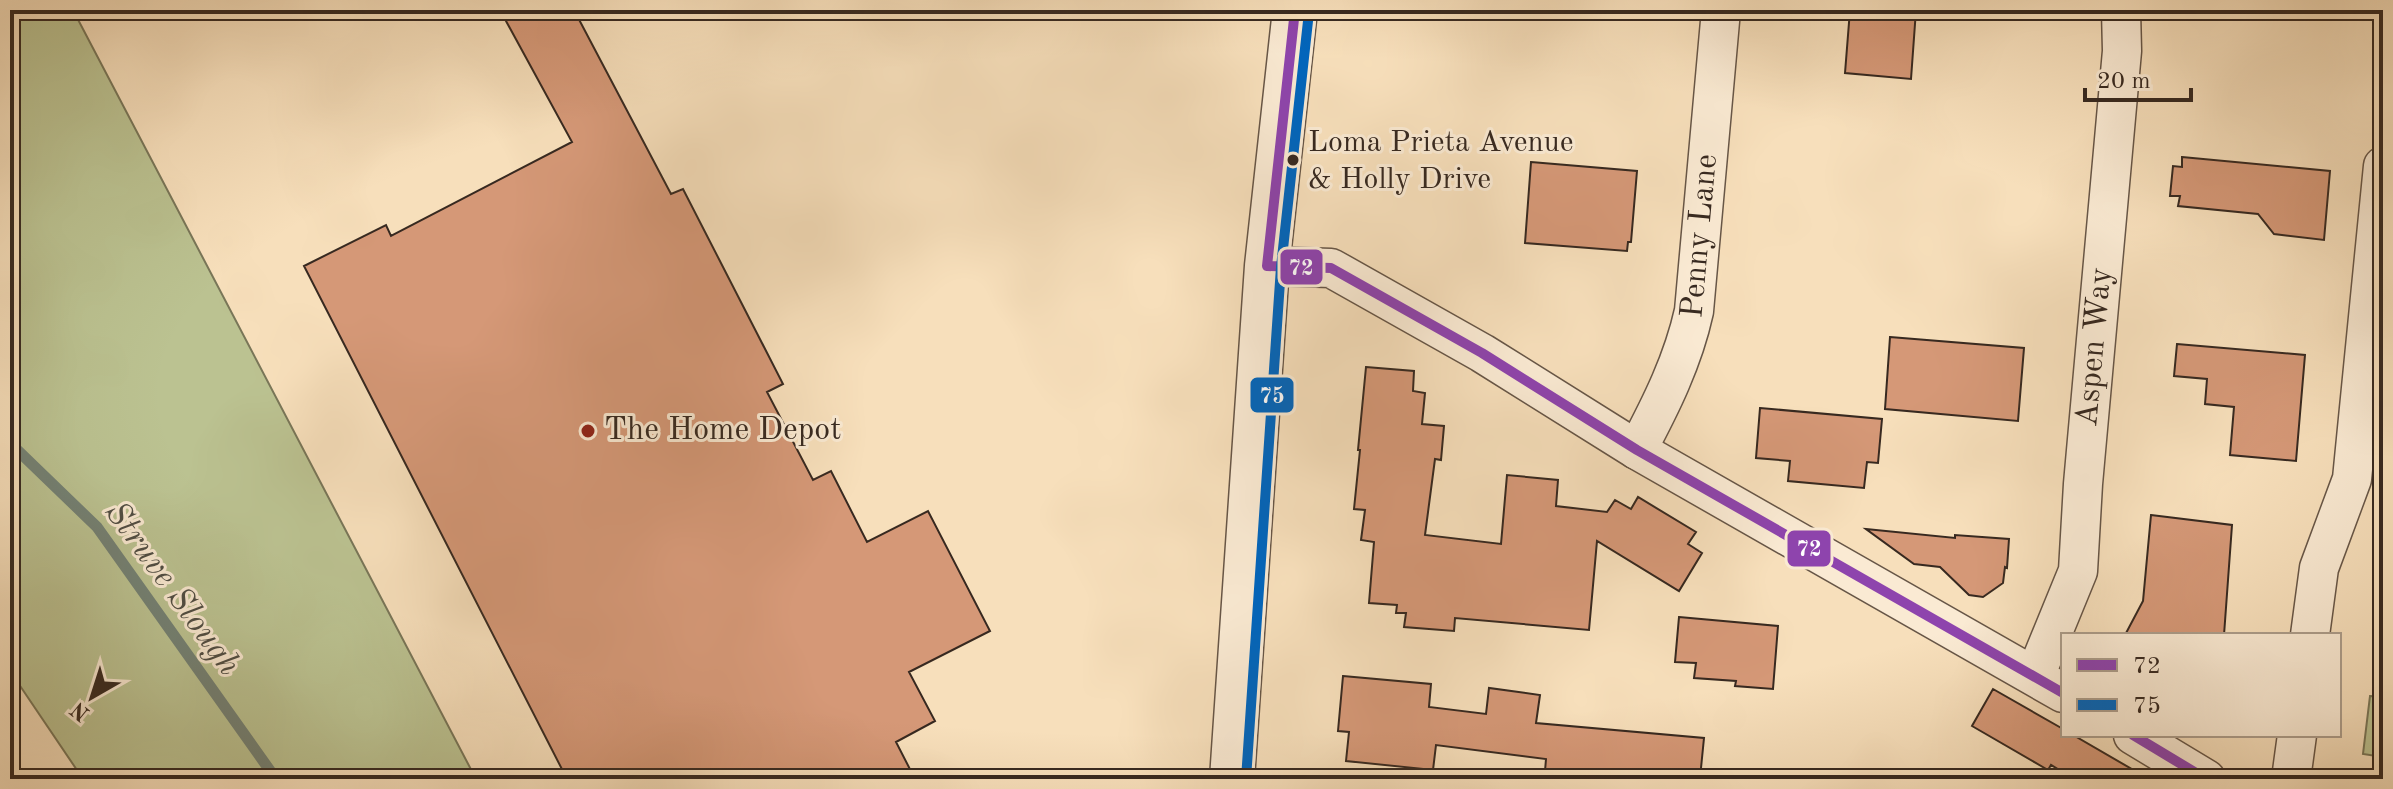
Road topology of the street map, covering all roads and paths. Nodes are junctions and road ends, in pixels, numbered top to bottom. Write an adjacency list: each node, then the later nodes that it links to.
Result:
1 (1295, 10): 5 (street)
2 (1721, 10): 6 (street, Penny Lane)
3 (2121, 10): 7 (street, Aspen Way)
4 (2383, 166): 8 (street)
5 (1267, 266): 6 (street); 13 (street)
6 (1637, 450): 10 (street)
7 (2062, 633)
8 (2310, 633)
9 (2061, 638): 10 (street, Aspen Way)
10 (2049, 685)
11 (2136, 737): 14 (street)
12 (2297, 737): 15 (street)
13 (1232, 779)
14 (2206, 779)
15 (2291, 779)

